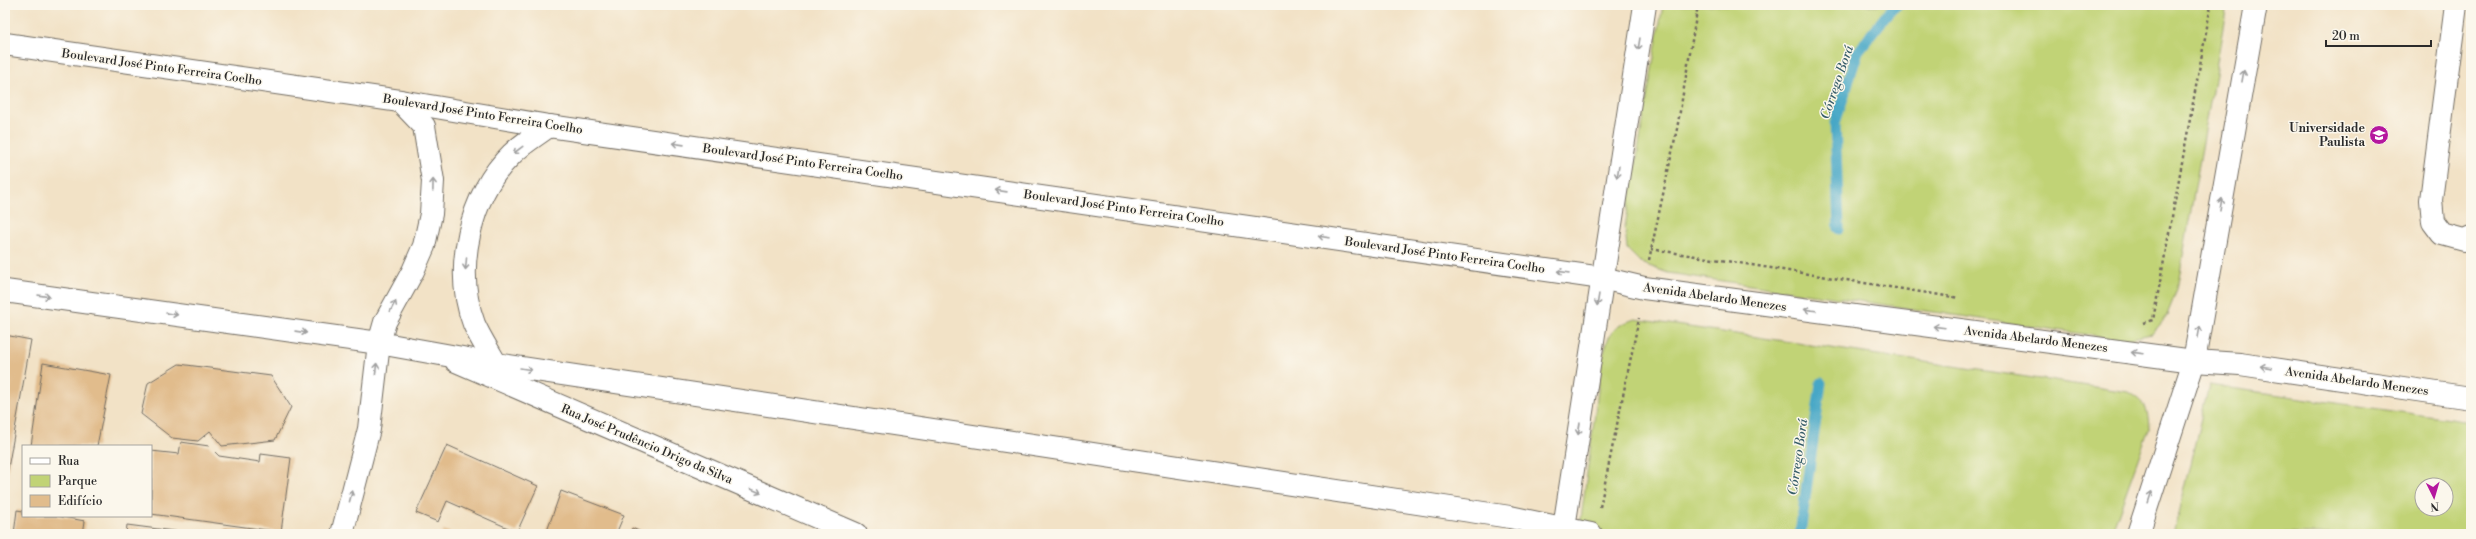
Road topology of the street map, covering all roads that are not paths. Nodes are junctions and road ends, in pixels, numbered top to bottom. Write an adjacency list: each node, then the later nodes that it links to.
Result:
1 (1645, 5): 8 (main road, one-way to 8)
2 (2256, 5): 12 (main road, one-way to 2)
3 (2456, 5): 7 (main road)
4 (5, 44): 5 (main road, Boulevard José Pinto Ferreira Coelho)
5 (400, 101): 6 (main road, Boulevard José Pinto Ferreira Coelho); 10 (main road, one-way to 5)
6 (549, 126): 8 (main road, Boulevard José Pinto Ferreira Coelho, one-way to 6); 13 (main road, one-way to 13)
7 (2471, 237)
8 (1602, 278): 12 (main road, Avenida Abelardo Menezes, one-way to 8); 15 (main road, one-way to 15)
9 (5, 291): 10 (main road, one-way to 10)
10 (379, 343): 11 (main road); 16 (main road, one-way to 10)
11 (438, 353): 13 (main road); 17 (main road, Rua José Prudêncio Drigo da Silva, one-way to 17)
12 (2194, 361): 14 (main road, Avenida Abelardo Menezes, one-way to 12); 19 (main road, one-way to 12)
13 (496, 364): 15 (main road, one-way to 15)
14 (2471, 398)
15 (1564, 532): 18 (main road)
16 (342, 534)
17 (856, 534)
18 (1592, 534)
19 (2138, 534)

